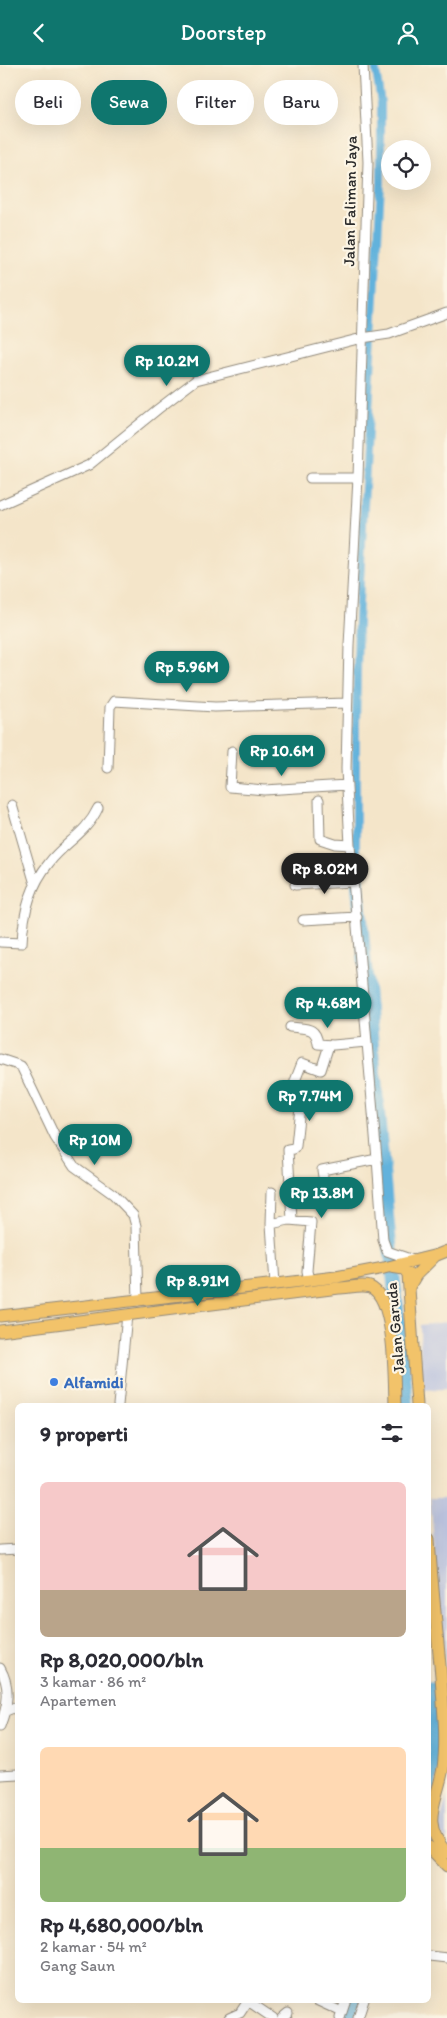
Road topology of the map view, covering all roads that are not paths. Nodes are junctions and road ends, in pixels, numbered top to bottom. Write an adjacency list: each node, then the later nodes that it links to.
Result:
1 (363, 65): 3 (street, Jalan Faliman Jaya)
2 (447, 313): 3 (street)
3 (364, 338): 5 (street, Jalan Faliman Jaya); 6 (street)
4 (310, 478): 5 (street)
5 (358, 478): 7 (street, Jalan Faliman Jaya)
6 (0, 505)
7 (347, 703): 9 (street); 10 (street, Jalan Faliman Jaya)
8 (232, 751): 10 (street)
9 (108, 767)
10 (347, 785): 14 (street, Jalan Faliman Jaya)
11 (319, 800): 14 (street)
12 (12, 805): 16 (street)
13 (98, 808): 16 (street)
14 (350, 845): 15 (street, Jalan Faliman Jaya)
15 (353, 882): 17 (street); 18 (street, Jalan Faliman Jaya)
16 (35, 884): 20 (street)
17 (295, 885)
18 (357, 917): 19 (street); 22 (street, Jalan Faliman Jaya)
19 (303, 920)
20 (0, 942)
21 (290, 1027): 23 (street)
22 (368, 1041): 23 (street); 25 (street, Jalan Faliman Jaya)
23 (329, 1045): 27 (street)
24 (0, 1059): 35 (street)
25 (377, 1159): 27 (street); 31 (street, Jalan Faliman Jaya)
26 (272, 1192): 29 (street)
27 (290, 1192): 28 (street)
28 (292, 1220): 29 (street); 32 (street)
29 (271, 1223): 33 (street)
30 (442, 1253): 31 (main road); 34 (main road)
31 (392, 1265): 32 (main road); 34 (main road, Jalan Garuda)
32 (309, 1280): 33 (main road)
33 (276, 1284): 35 (main road)
34 (409, 1287): 43 (main road, Jalan Garuda)
35 (138, 1301): 36 (main road)
36 (34, 1312): 38 (main road); 39 (main road)
37 (127, 1315): 39 (main road); 41 (street); 42 (main road, Jalan Garuda)
38 (0, 1316)
39 (36, 1327): 40 (main road)
40 (0, 1331)
41 (118, 1403)
42 (395, 1403)
43 (417, 1403)
44 (15, 1549): 45 (street)
45 (0, 1550)
46 (431, 1565): 47 (main road)
47 (436, 1629): 55 (main road)
48 (0, 1668): 50 (street)
49 (15, 1707): 50 (street)
50 (6, 1711): 51 (street)
51 (0, 1726)
52 (15, 1774): 53 (street)
53 (0, 1775)
54 (431, 1849): 56 (main road)
55 (447, 1853)
56 (447, 1866)
57 (431, 1956): 58 (street)
58 (447, 1958)
59 (247, 2003): 65 (street)
60 (251, 2003): 66 (street)
61 (321, 2003): 64 (street)
62 (345, 2003): 64 (street)
63 (363, 2003): 67 (street)
64 (341, 2015)
65 (229, 2018)
66 (273, 2018)
67 (358, 2018)

